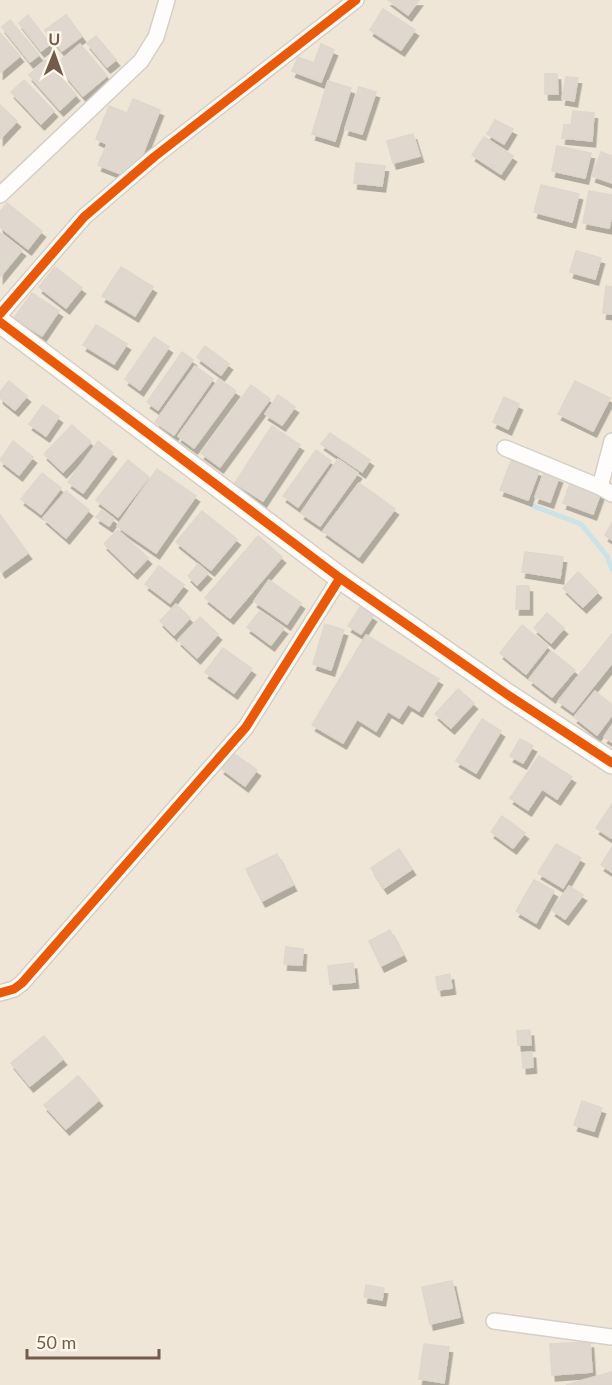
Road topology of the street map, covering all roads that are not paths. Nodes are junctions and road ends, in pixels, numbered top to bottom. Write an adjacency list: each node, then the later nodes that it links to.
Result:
1 (167, 0): 3 (street)
2 (356, 0): 4 (street)
3 (0, 195)
4 (0, 314)
5 (0, 322): 9 (street)
6 (612, 441): 8 (street)
7 (505, 448): 8 (street)
8 (606, 491)
9 (340, 578): 10 (street); 11 (street)
10 (612, 763)
11 (0, 993)
12 (494, 1321): 13 (street)
13 (612, 1337)

